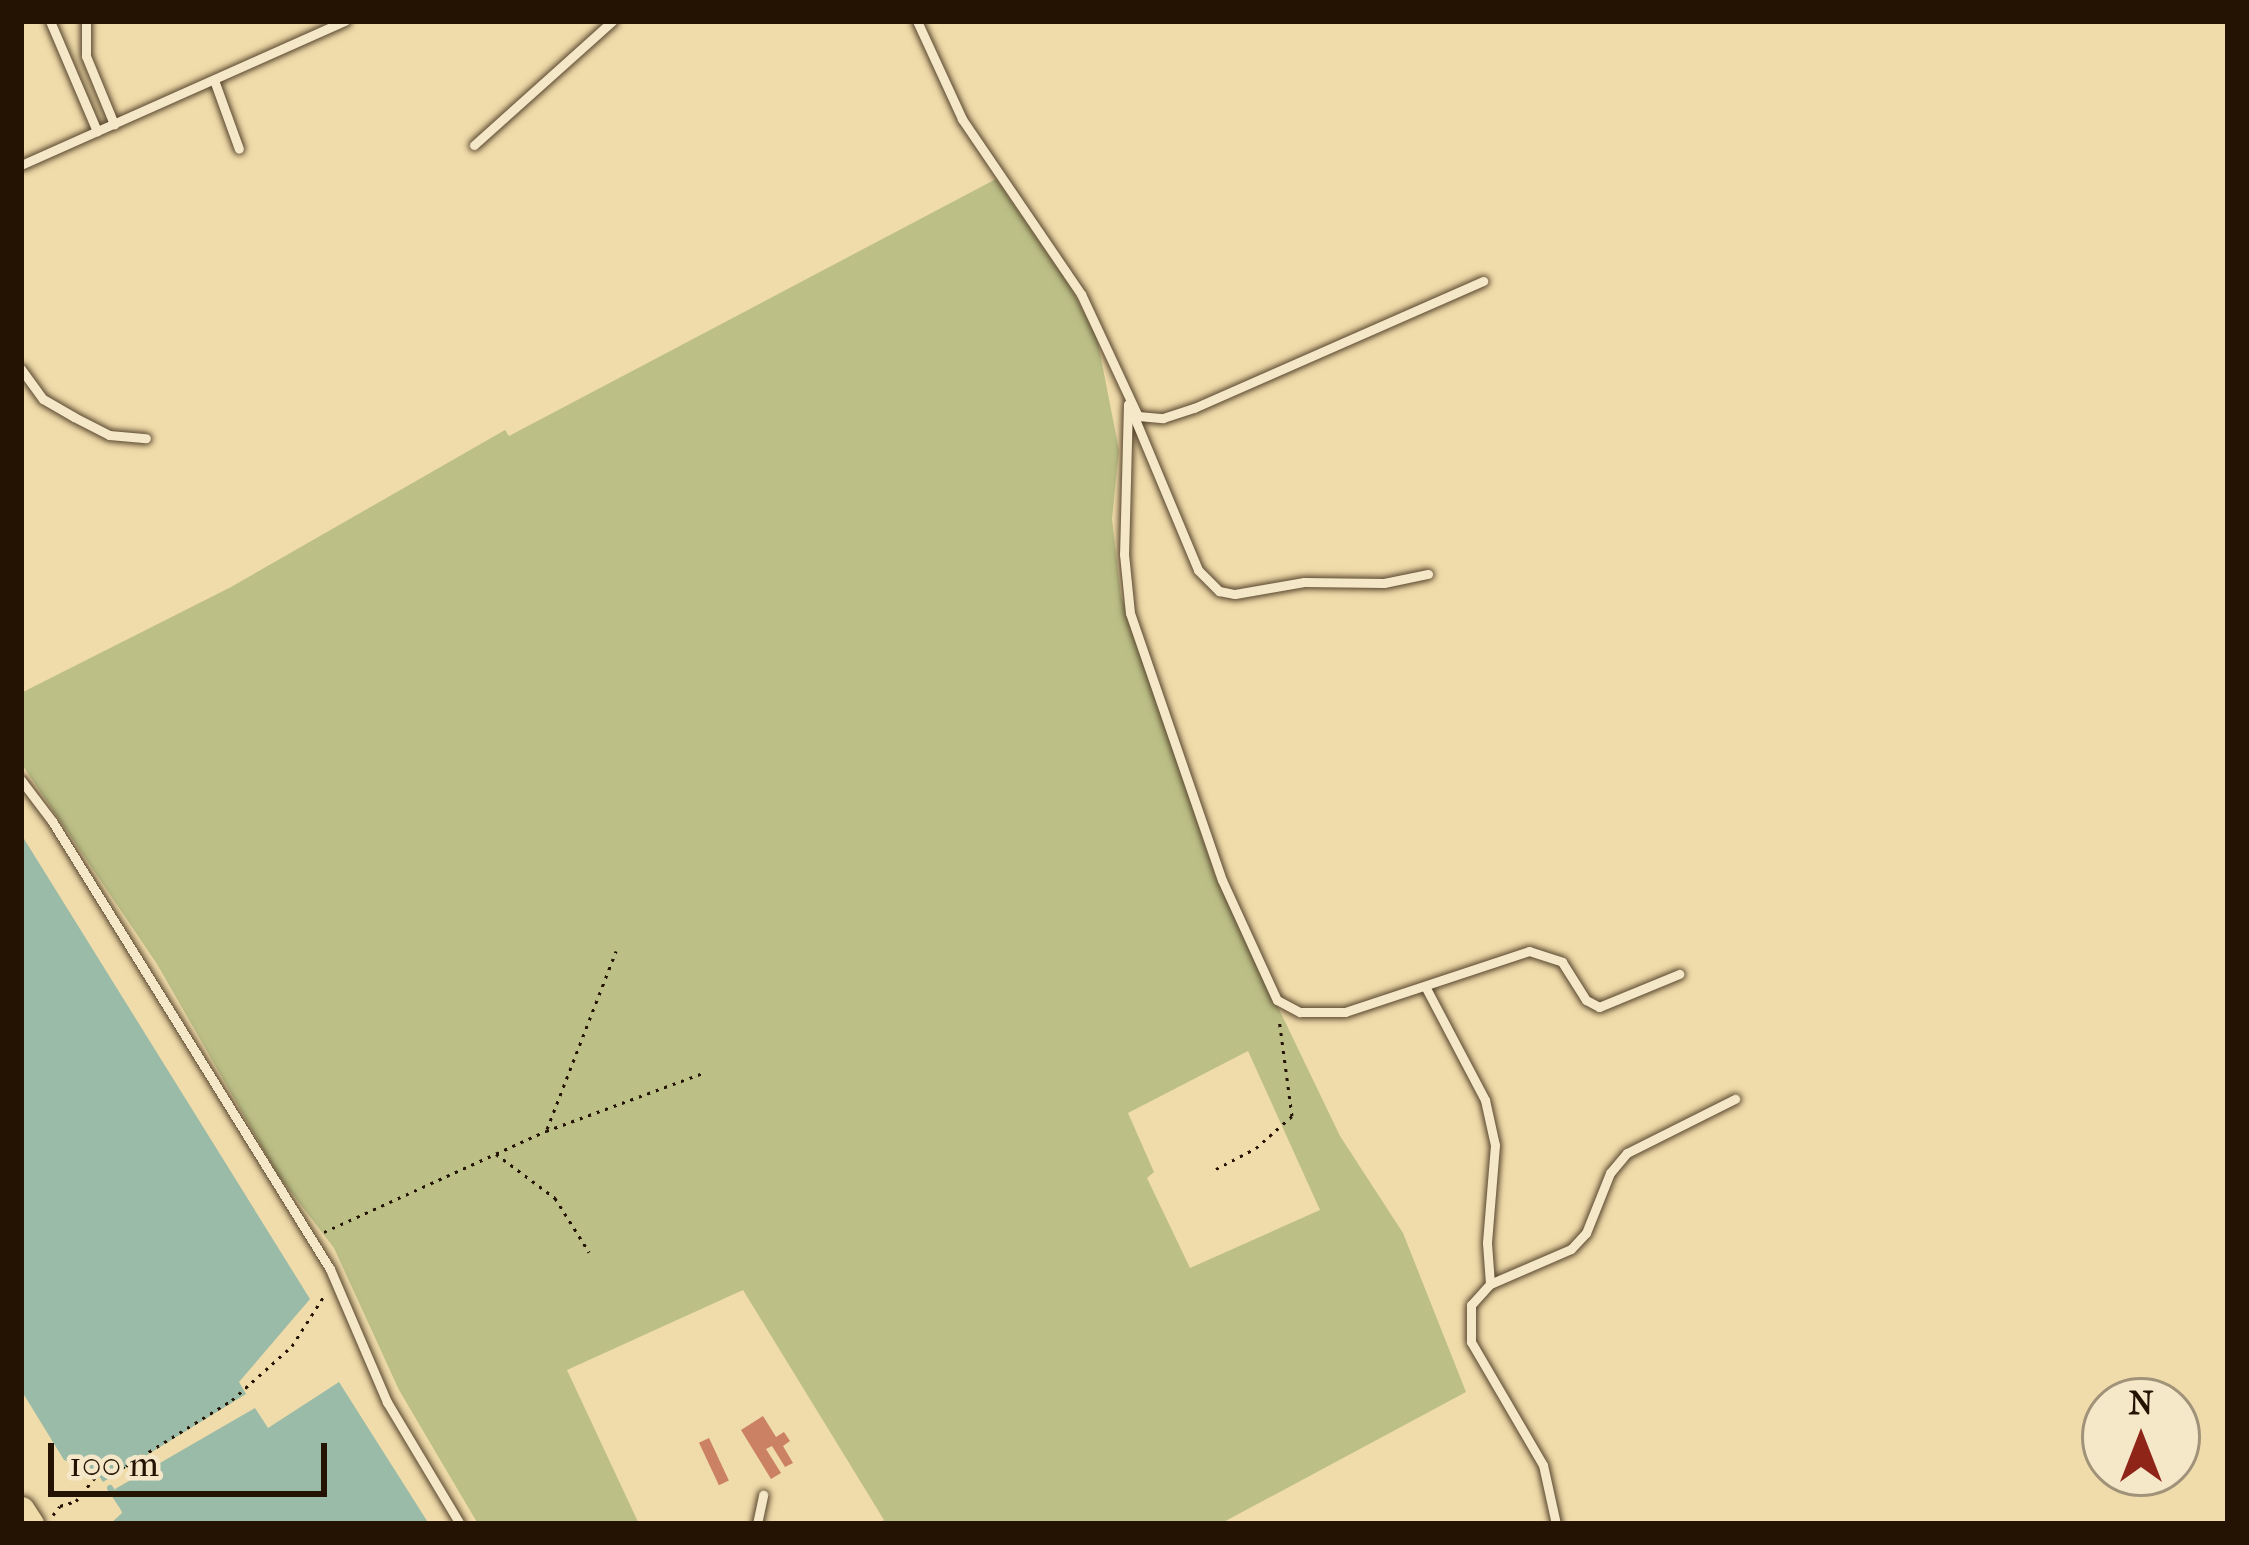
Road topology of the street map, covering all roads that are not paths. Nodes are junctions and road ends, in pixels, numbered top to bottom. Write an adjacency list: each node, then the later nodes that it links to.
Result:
1 (50, 21): 8 (lane)
2 (86, 21): 7 (lane)
3 (345, 21): 6 (lane)
4 (612, 21): 9 (lane)
5 (916, 21): 14 (lane)
6 (214, 80): 7 (lane); 10 (lane)
7 (114, 124): 8 (lane)
8 (98, 131): 11 (lane)
9 (474, 146)
10 (239, 149)
11 (21, 165)
12 (1484, 281): 14 (lane)
13 (21, 369): 15 (lane)
14 (1130, 408): 16 (lane); 19 (lane)
15 (146, 438)
16 (1428, 574)
17 (21, 780): 25 (lane)
18 (1679, 974): 19 (lane)
19 (1426, 988): 21 (lane)
20 (1735, 1099): 21 (lane)
21 (1490, 1284): 27 (lane)
22 (764, 1495): 26 (lane)
23 (21, 1510): 24 (main road)
24 (42, 1520)
25 (460, 1524)
26 (757, 1524)
27 (1556, 1524)

